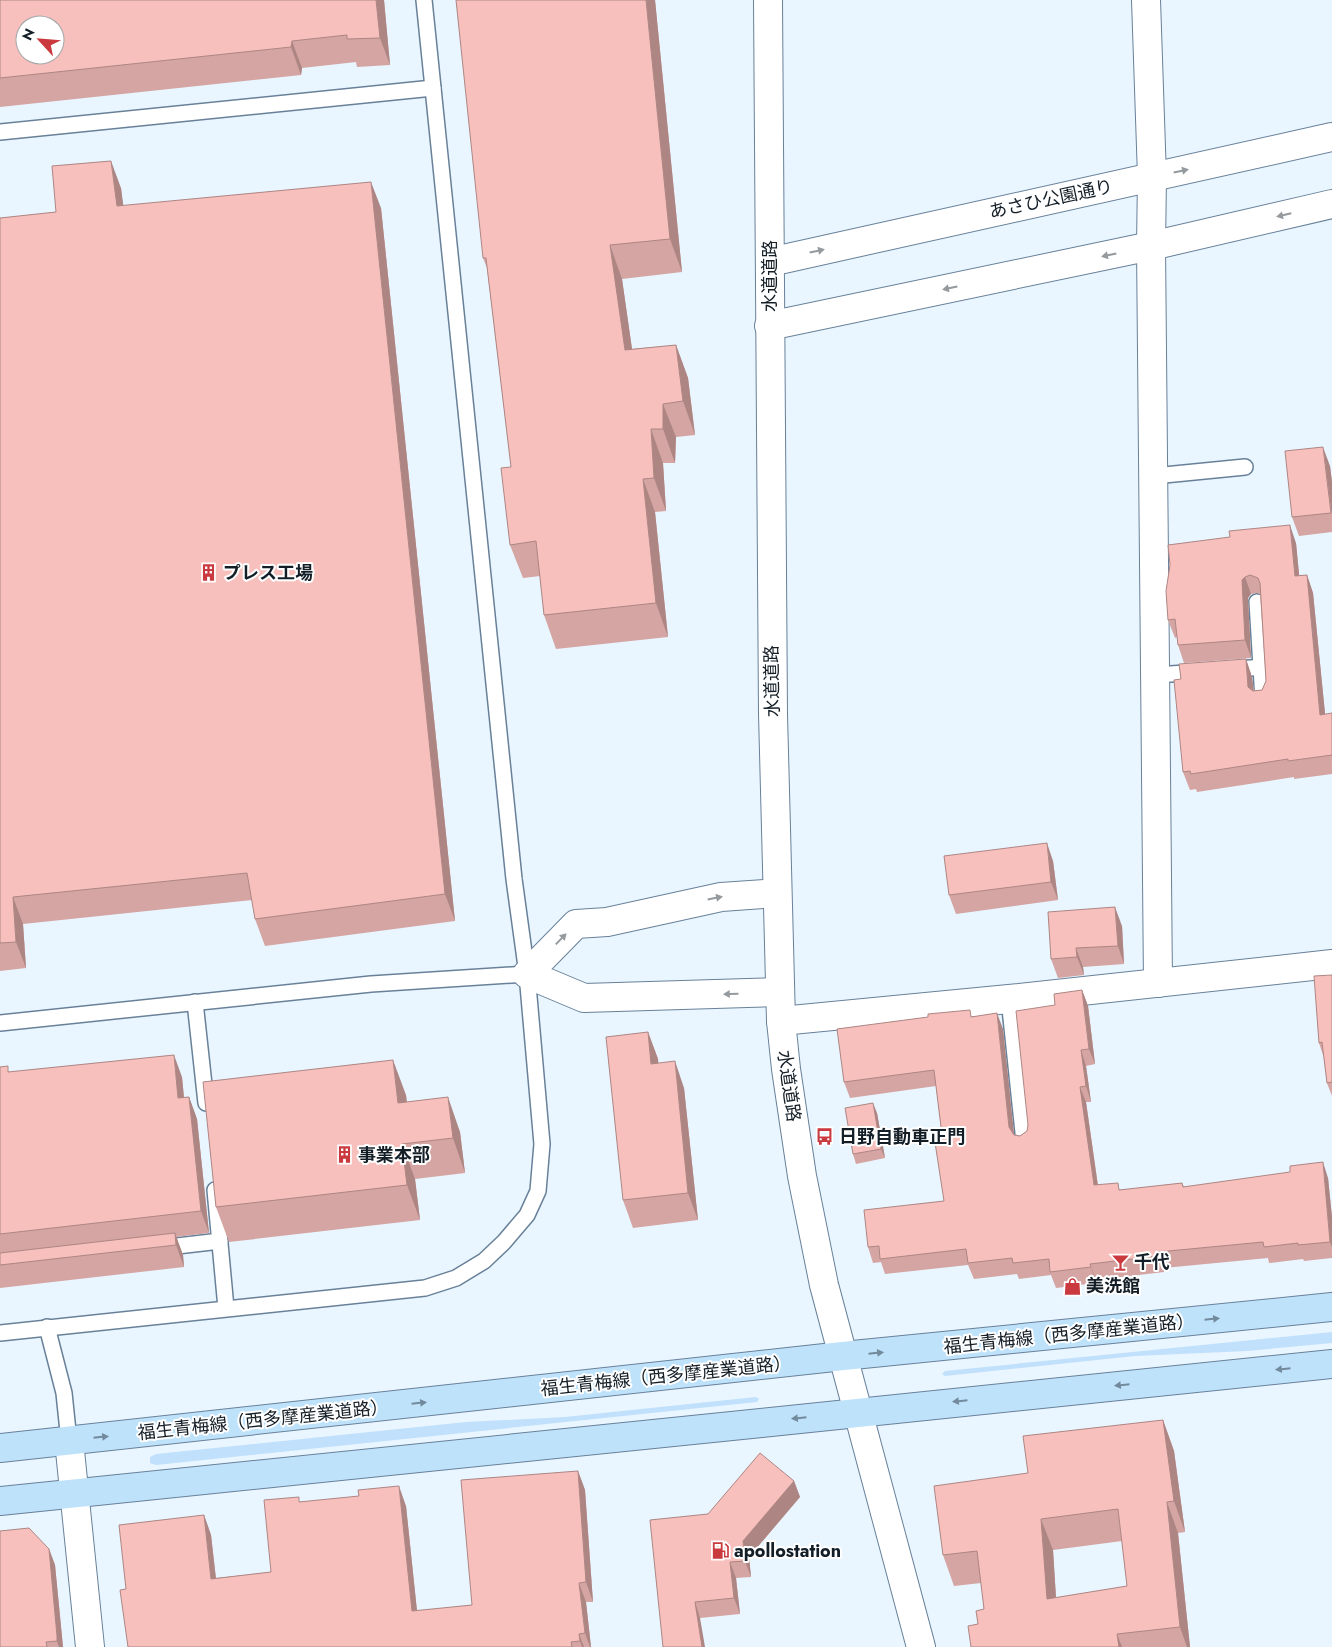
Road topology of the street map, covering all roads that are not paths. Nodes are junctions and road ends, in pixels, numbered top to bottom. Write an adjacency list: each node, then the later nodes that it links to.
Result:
1 (424, 0): 4 (lane)
2 (768, 0): 10 (street, 水道道路)
3 (1146, 0): 7 (street)
4 (433, 88): 5 (lane); 20 (lane)
5 (0, 132)
6 (1332, 137): 7 (street, あさひ公園通り, one-way to 6)
7 (1152, 177): 9 (street); 10 (street, あさひ公園通り, one-way to 7)
8 (1332, 204): 9 (street, one-way to 9)
9 (1151, 246): 11 (street, one-way to 11); 13 (street)
10 (770, 262): 11 (street, 水道道路)
11 (770, 326): 18 (street, 水道道路)
12 (1245, 467): 13 (lane)
13 (1154, 476): 16 (street)
14 (1257, 602): 15 (lane)
15 (1262, 667): 16 (lane); 17 (lane)
16 (1155, 675): 21 (street)
17 (1263, 700)
18 (777, 894): 20 (street, one-way to 18); 22 (street, 水道道路)
19 (1332, 964): 21 (street)
20 (527, 974): 22 (street, one-way to 20); 24 (lane); 33 (lane)
21 (1158, 983): 23 (street)
22 (780, 992): 25 (street, 水道道路)
23 (1009, 999): 25 (street); 28 (lane)
24 (195, 1002): 26 (lane); 27 (lane)
25 (781, 1021): 36 (street, 水道道路)
26 (0, 1023)
27 (207, 1118)
28 (1024, 1142)
29 (213, 1175): 30 (lane)
30 (220, 1241): 31 (lane); 33 (lane)
31 (144, 1250)
32 (1332, 1307): 36 (main road, 福生青梅線（西多摩産業道路）, one-way to 32)
33 (226, 1308): 34 (lane)
34 (47, 1327): 35 (lane); 39 (lane)
35 (0, 1333)
36 (843, 1356): 38 (street, 水道道路); 39 (main road, 福生青梅線（西多摩産業道路）, one-way to 36)
37 (1332, 1364): 38 (main road, one-way to 38)
38 (859, 1412): 41 (main road, one-way to 41); 44 (street, 水道道路)
39 (69, 1441): 40 (main road, 福生青梅線（西多摩産業道路）); 41 (street)
40 (0, 1448)
41 (73, 1494): 42 (main road); 43 (street)
42 (0, 1501)
43 (90, 1647)
44 (921, 1647)

